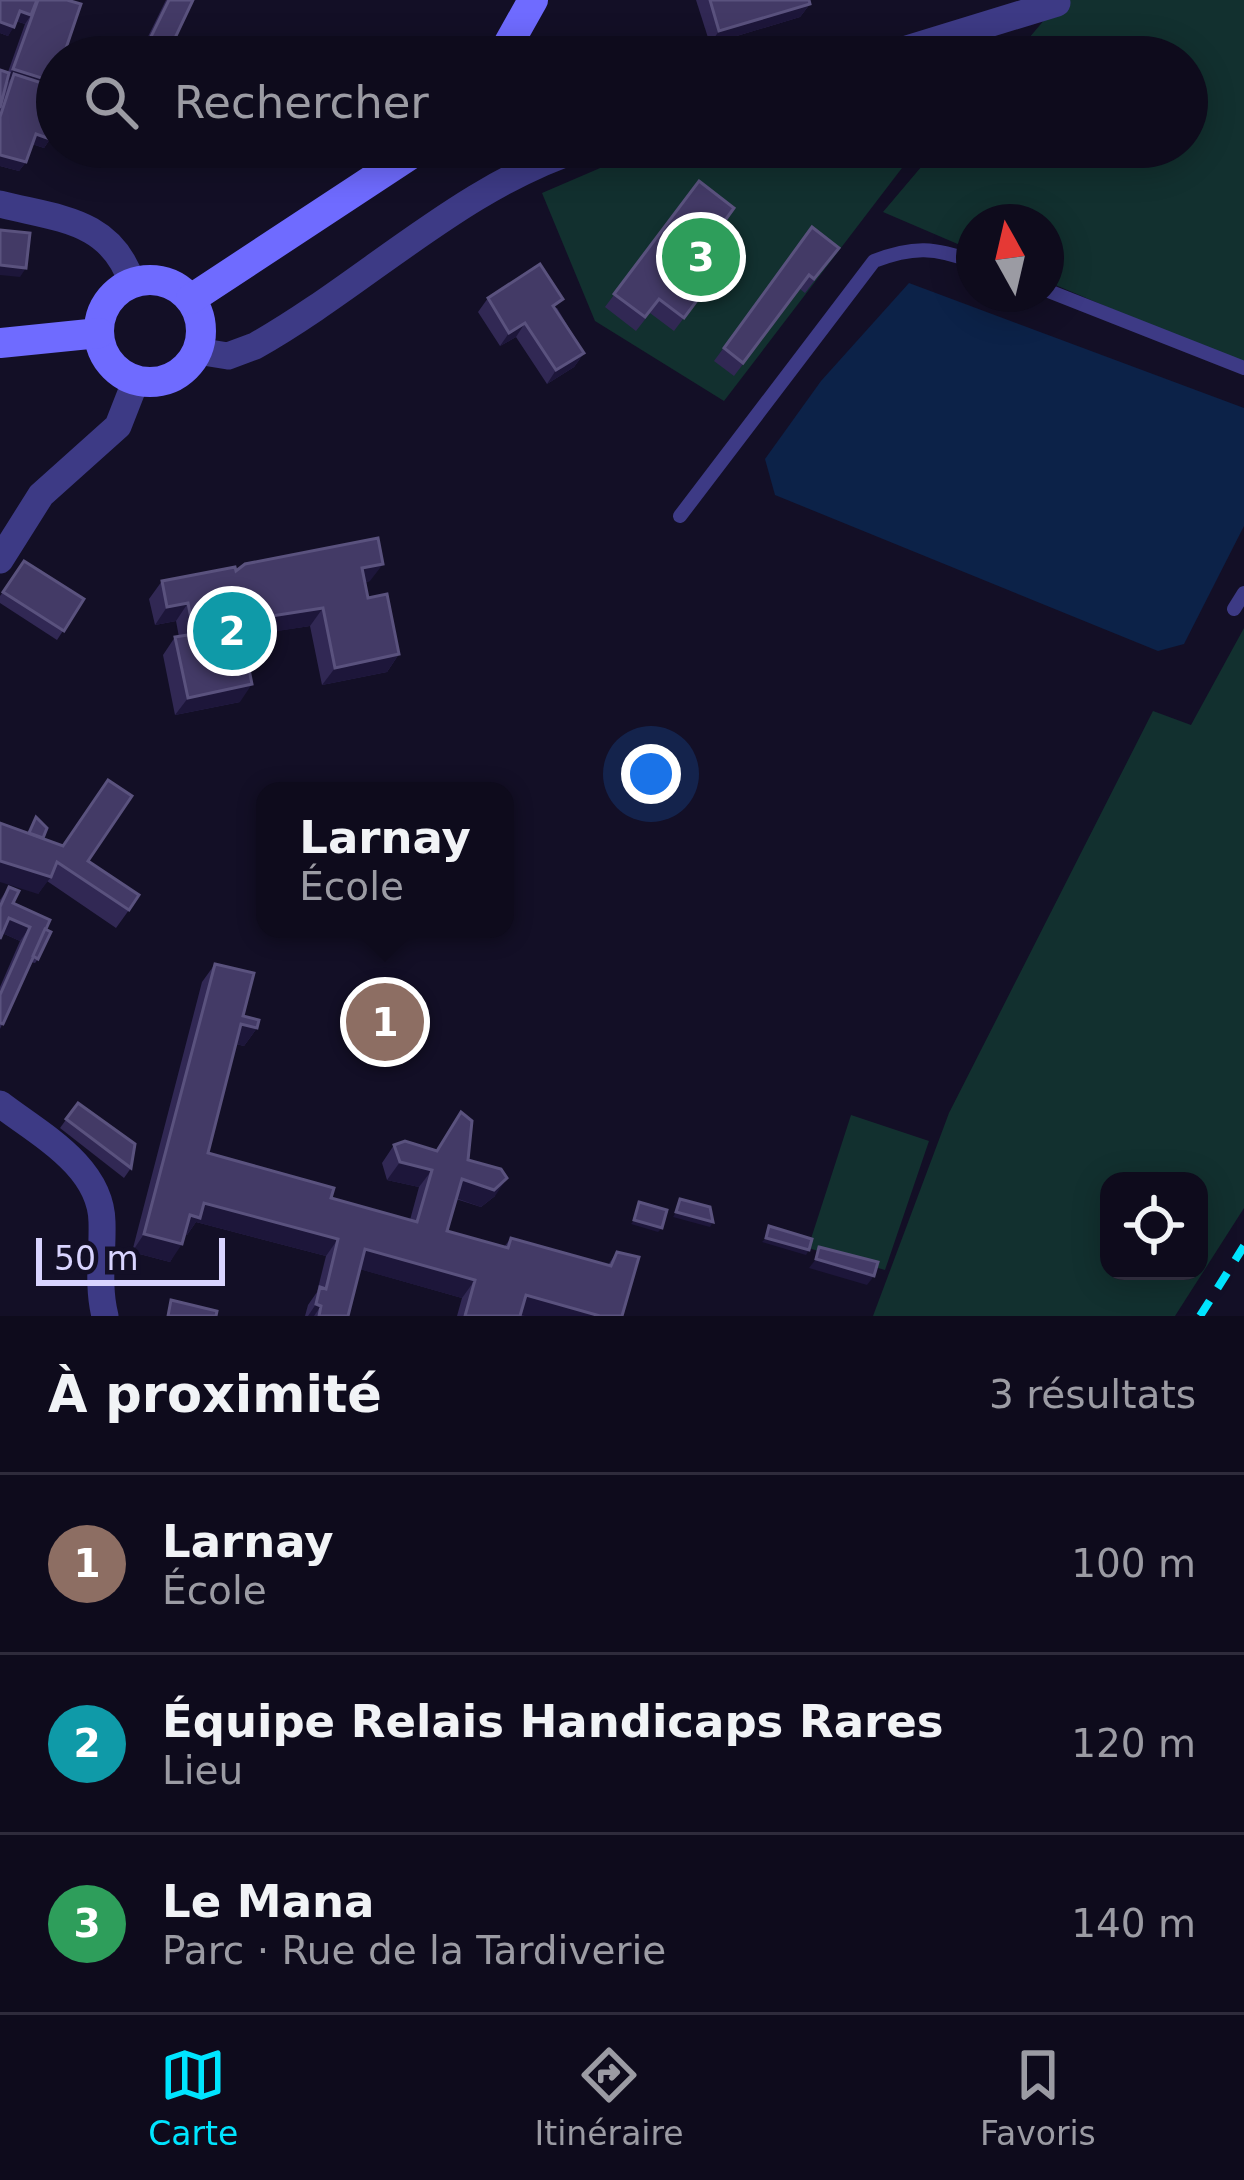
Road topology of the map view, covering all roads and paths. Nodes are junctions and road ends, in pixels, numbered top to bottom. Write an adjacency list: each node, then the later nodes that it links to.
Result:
1 (532, 0): 3 (street)
2 (1057, 3): 4 (street)
3 (512, 36)
4 (949, 36)
5 (390, 168): 11 (street)
6 (531, 168): 14 (street)
7 (0, 204): 9 (street)
8 (956, 255): 17 (lane)
9 (132, 283): 11 (street); 12 (street)
10 (1064, 297): 15 (lane)
11 (190, 299): 14 (street)
12 (99, 333): 13 (street); 16 (street)
13 (0, 343)
14 (197, 351): 16 (street)
15 (1244, 368)
16 (136, 380): 18 (street)
17 (680, 516)
18 (0, 560)
19 (1244, 592): 20 (lane)
20 (1234, 609)
21 (0, 1104): 22 (street)
22 (105, 1316)

